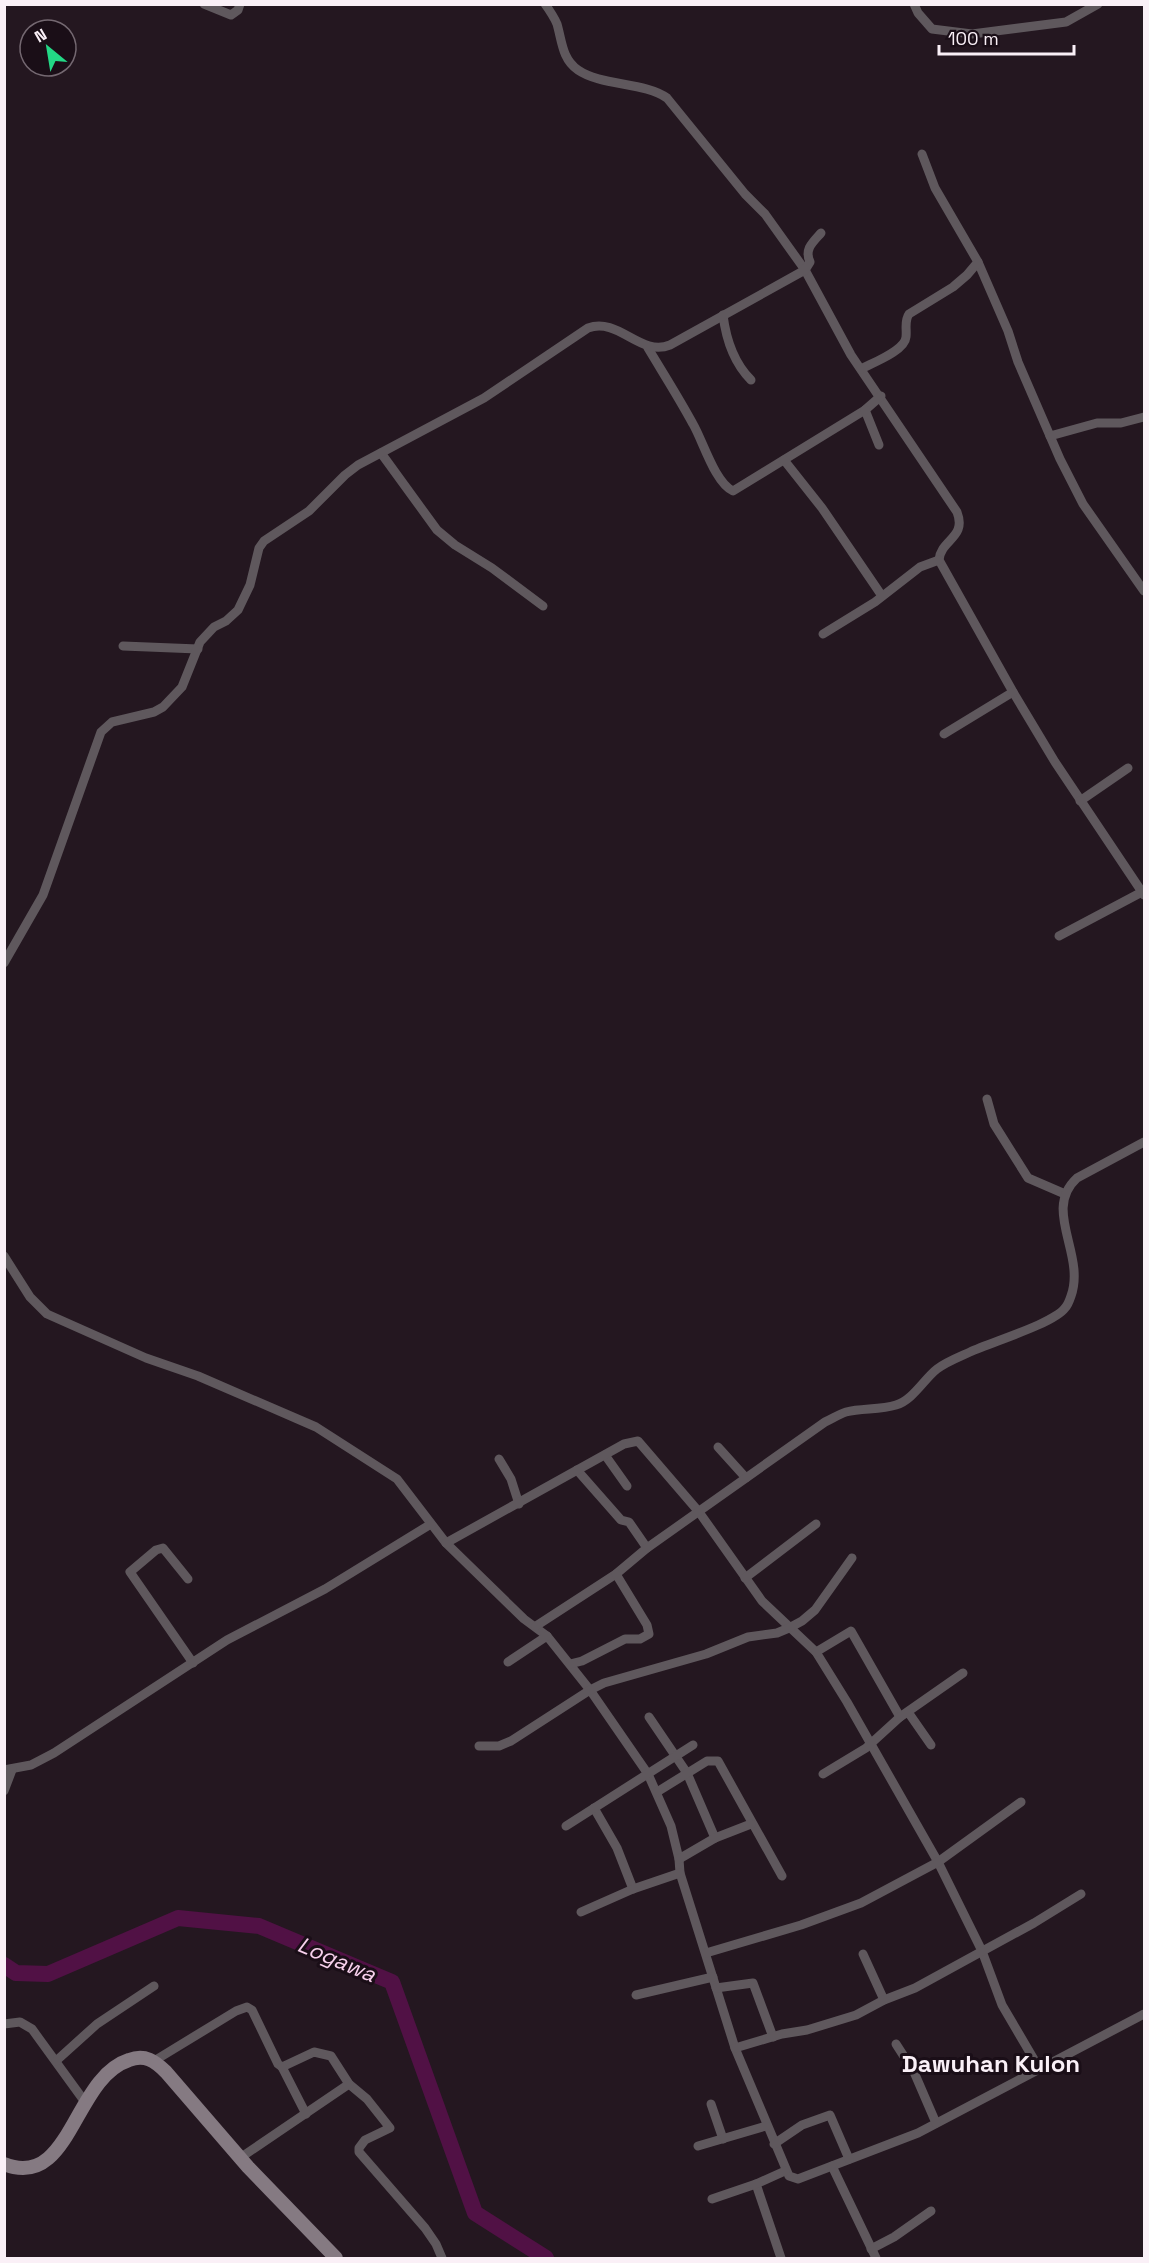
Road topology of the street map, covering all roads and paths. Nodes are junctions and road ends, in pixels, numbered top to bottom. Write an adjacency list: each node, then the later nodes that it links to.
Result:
1 (204, 4): 2 (street)
2 (240, 4)
3 (545, 4): 9 (street)
4 (914, 4): 5 (street)
5 (1098, 4)
6 (922, 154): 8 (street)
7 (821, 233): 9 (street)
8 (978, 262): 12 (street); 17 (street)
9 (805, 270): 10 (street); 12 (street)
10 (723, 315): 11 (street); 13 (street)
11 (648, 348): 19 (street); 20 (street)
12 (861, 369): 14 (street)
13 (751, 380)
14 (881, 396): 15 (street); 21 (street)
15 (865, 410): 18 (street); 20 (street)
16 (1144, 417): 17 (street)
17 (1050, 436): 22 (street)
18 (879, 445)
19 (381, 453): 24 (street); 27 (street)
20 (784, 460): 23 (street)
21 (939, 560): 23 (street); 28 (street)
22 (1144, 591)
23 (882, 596): 25 (street)
24 (543, 606)
25 (823, 634)
26 (123, 646): 27 (street)
27 (198, 649): 34 (street)
28 (1013, 692): 29 (street); 31 (street)
29 (944, 734)
30 (1128, 768): 31 (street)
31 (1080, 801): 32 (street)
32 (1143, 893): 33 (street)
33 (1059, 936)
34 (4, 963)
35 (987, 1100): 37 (street)
36 (1144, 1142): 37 (street)
37 (1065, 1194): 43 (street)
38 (4, 1256): 47 (street)
39 (718, 1447): 43 (street)
40 (605, 1455): 42 (street); 44 (street); 46 (street)
41 (499, 1459): 45 (street)
42 (577, 1470): 45 (street); 50 (street)
43 (746, 1478): 46 (street)
44 (627, 1486)
45 (519, 1504): 49 (street)
46 (699, 1512): 50 (street); 53 (street)
47 (431, 1524): 49 (street); 60 (street)
48 (816, 1524): 53 (street)
49 (446, 1543): 55 (street)
50 (647, 1548): 52 (street)
51 (852, 1558): 56 (street)
52 (616, 1574): 55 (street); 61 (street)
53 (745, 1578): 56 (street)
54 (188, 1579): 60 (street)
55 (536, 1626): 57 (street)
56 (789, 1628): 58 (street); 63 (street)
57 (547, 1636): 59 (street); 61 (street)
58 (816, 1652): 64 (street); 66 (street)
59 (508, 1662)
60 (193, 1663): 71 (street)
61 (570, 1664): 63 (street)
62 (963, 1673): 64 (street)
63 (590, 1689): 69 (street); 73 (street)
64 (904, 1714): 66 (street); 68 (street)
65 (649, 1717): 70 (street)
66 (872, 1743): 74 (street); 83 (street)
67 (693, 1745): 70 (street)
68 (931, 1745)
69 (479, 1746)
70 (675, 1757): 72 (street); 73 (street)
71 (8, 1770): 75 (street)
72 (687, 1773): 76 (street); 79 (street); 81 (street)
73 (648, 1774): 76 (street); 78 (street)
74 (824, 1774)
75 (4, 1791)
76 (657, 1792): 82 (street)
77 (1021, 1802): 83 (street)
78 (594, 1808): 80 (street); 86 (street)
79 (751, 1824): 81 (street); 85 (street)
80 (566, 1826)
81 (715, 1838): 82 (street)
82 (679, 1859): 84 (street)
83 (938, 1862): 89 (street); 90 (street)
84 (680, 1873): 86 (street); 90 (street)
85 (782, 1876)
86 (633, 1889): 88 (street)
87 (1081, 1894): 89 (street)
88 (581, 1912)
89 (982, 1951): 96 (street); 105 (street)
90 (706, 1953): 92 (street)
91 (863, 1954): 96 (street)
92 (713, 1977): 94 (street); 95 (street)
93 (154, 1986): 102 (street)
94 (716, 1988): 99 (street); 101 (street)
95 (636, 1995)
96 (884, 2000): 99 (street)
97 (1144, 2013): 105 (street)
98 (4, 2024): 102 (street)
99 (773, 2037): 101 (street)
100 (896, 2044): 110 (street)
101 (735, 2048): 111 (street)
102 (56, 2061): 107 (street)
103 (154, 2061): 104 (street); 107 (main road); 115 (main road)
104 (282, 2067): 106 (street); 109 (street)
105 (1039, 2068): 110 (street)
106 (349, 2084): 109 (street); 125 (street)
107 (85, 2102): 117 (main road)
108 (711, 2104): 112 (street)
109 (306, 2114): 115 (street)
110 (936, 2123): 116 (street)
111 (766, 2126): 112 (street); 113 (street)
112 (723, 2139): 114 (street)
113 (774, 2144): 116 (street); 119 (street)
114 (698, 2146)
115 (240, 2158): 124 (main road)
116 (849, 2159): 118 (street)
117 (4, 2164)
118 (832, 2166): 119 (street); 123 (street)
119 (785, 2171): 120 (street)
120 (756, 2184): 121 (street); 126 (street)
121 (712, 2199)
122 (931, 2211): 123 (street)
123 (872, 2249): 127 (street)
124 (336, 2259)
125 (442, 2259)
126 (781, 2259)
127 (876, 2259)

